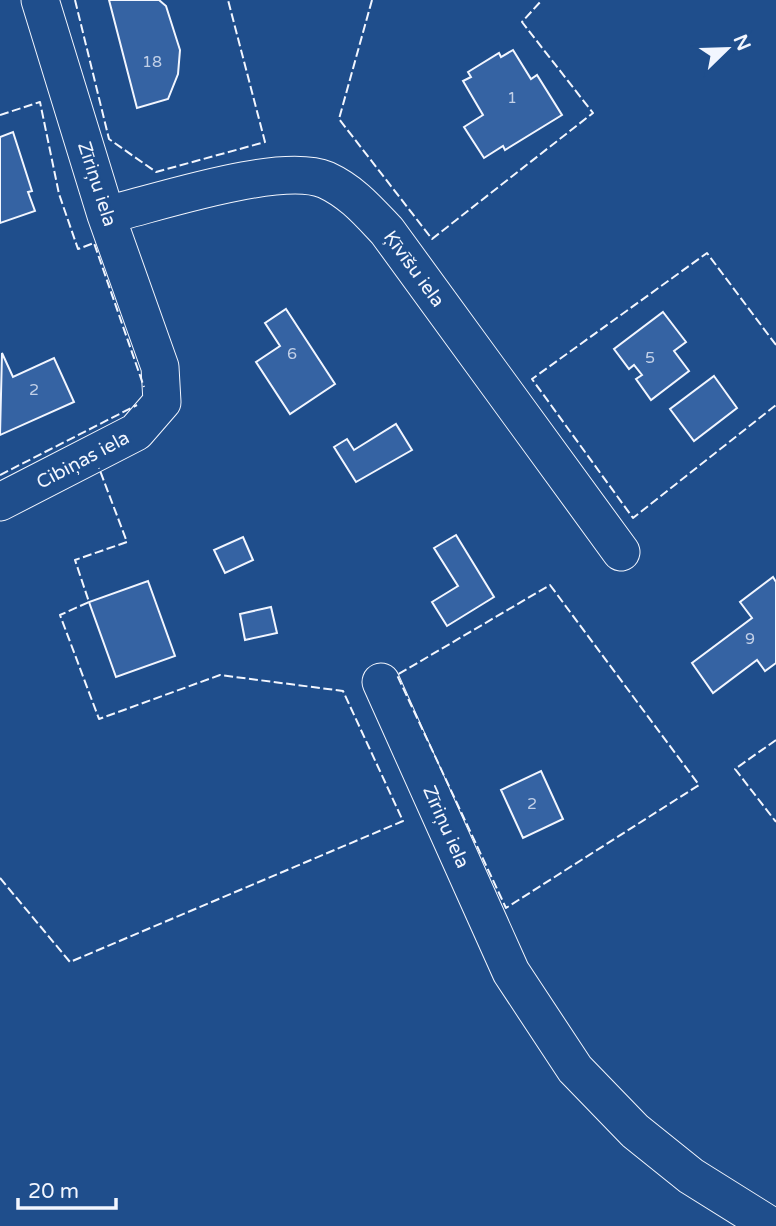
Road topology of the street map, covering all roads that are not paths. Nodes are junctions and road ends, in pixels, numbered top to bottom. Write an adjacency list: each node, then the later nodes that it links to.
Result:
1 (40, 0): 2 (street, Zīriņu iela)
2 (106, 215): 3 (street, Zīriņu iela); 5 (street, Ķīvīšu iela)
3 (160, 367): 4 (street, Cibiņas iela)
4 (0, 502)
5 (621, 552)
6 (381, 681): 7 (street, Zīriņu iela)
7 (771, 1226)

